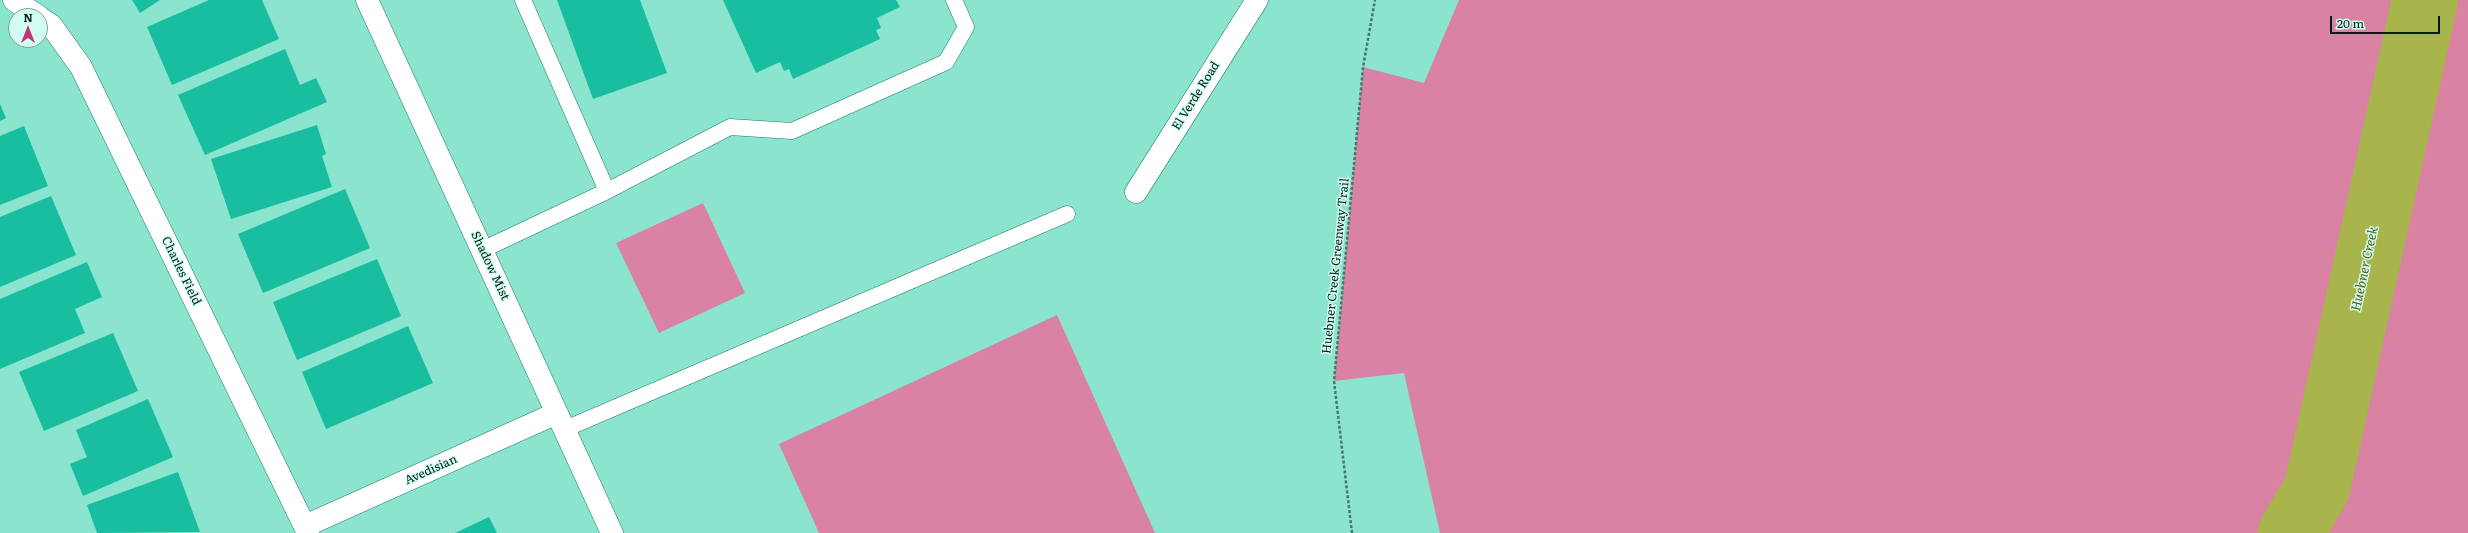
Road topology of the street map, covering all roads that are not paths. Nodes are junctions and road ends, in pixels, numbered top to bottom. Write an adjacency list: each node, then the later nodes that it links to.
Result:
1 (14, 0): 6 (street, Charles Field)
2 (367, 0): 11 (street, Shadow Mist)
3 (524, 0): 8 (lane)
4 (954, 0): 8 (lane)
5 (1257, 0): 9 (street, El Verde Road)
6 (26, 8)
7 (48, 23): 13 (street, Charles Field)
8 (607, 191): 11 (lane)
9 (1136, 192)
10 (1067, 214): 12 (lane)
11 (482, 250): 12 (street, Shadow Mist)
12 (561, 421): 13 (street, Avedisian); 14 (street, Shadow Mist)
13 (307, 530)
14 (612, 533)

